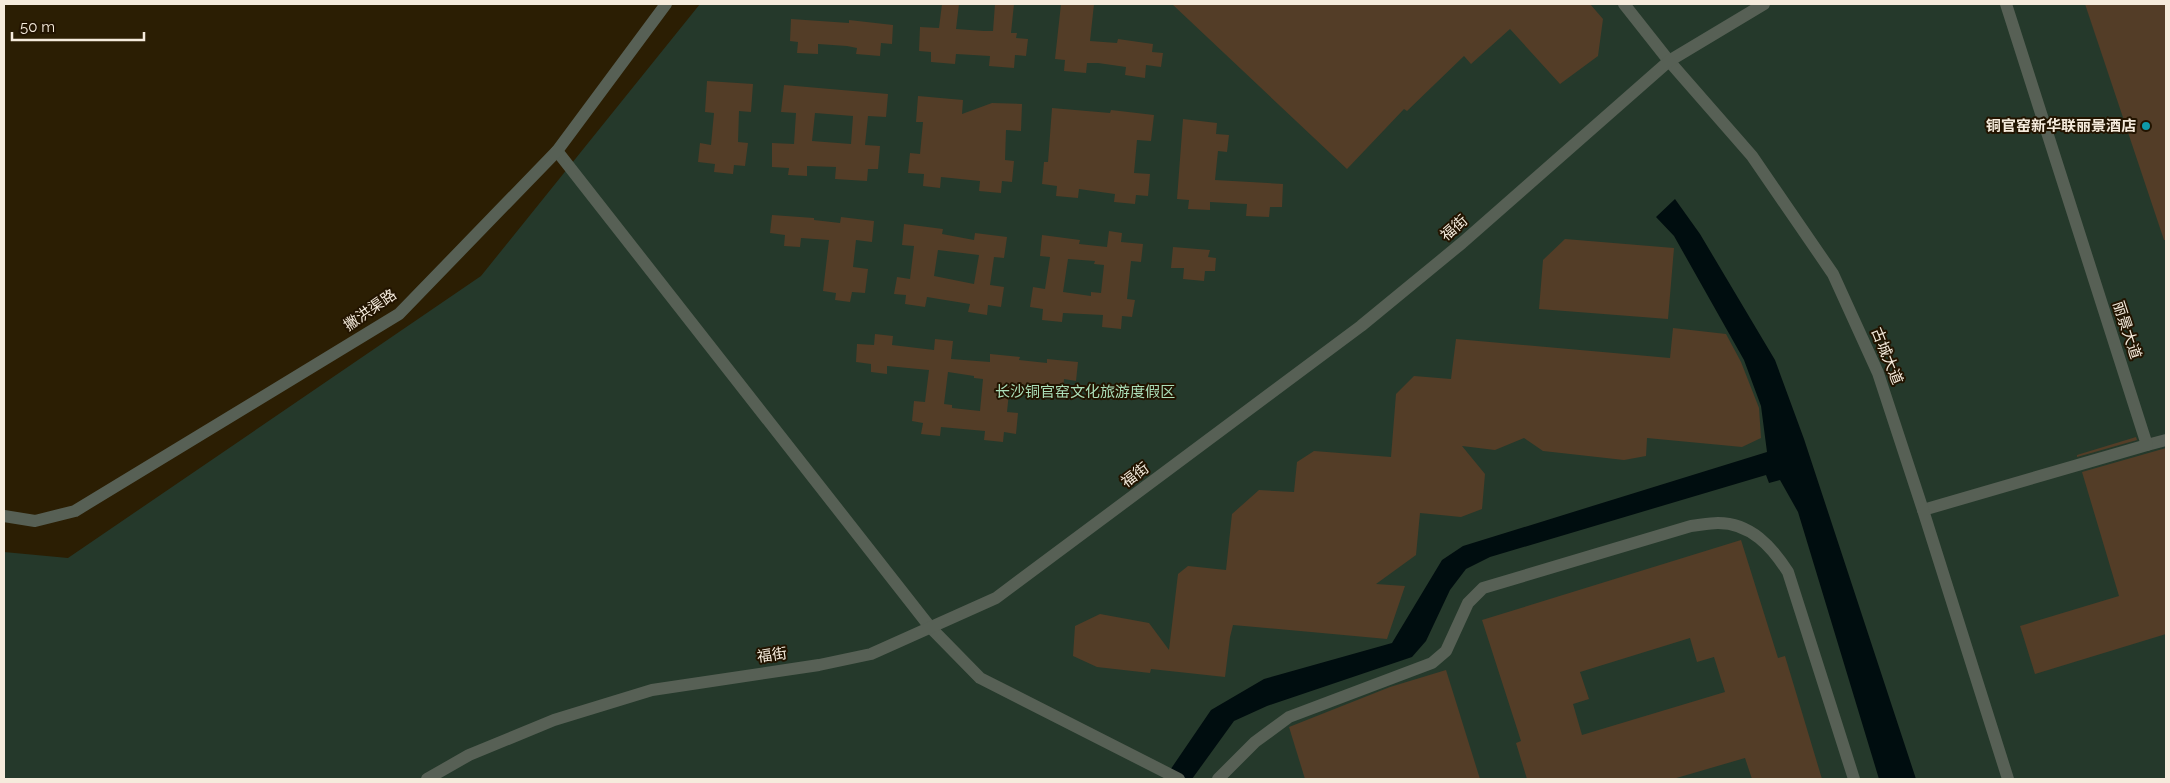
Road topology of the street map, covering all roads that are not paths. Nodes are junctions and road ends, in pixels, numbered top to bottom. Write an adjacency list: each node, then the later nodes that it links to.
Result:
1 (666, 4): 6 (street, 撇洪渠路)
2 (1624, 4): 5 (street, 古城大道)
3 (1764, 4): 5 (street, 福街)
4 (2006, 4): 8 (street, 丽景大道)
5 (1669, 61): 9 (street, 古城大道); 11 (street, 福街)
6 (557, 152): 10 (street, 撇洪渠路); 11 (street)
7 (2166, 440): 8 (street)
8 (2147, 446): 9 (street)
9 (1923, 510): 16 (street, 古城大道)
10 (4, 516)
11 (930, 628): 12 (street, 福街); 13 (street)
12 (427, 779)
13 (1179, 779)
14 (1218, 779): 15 (street)
15 (1854, 779)
16 (2008, 779)

